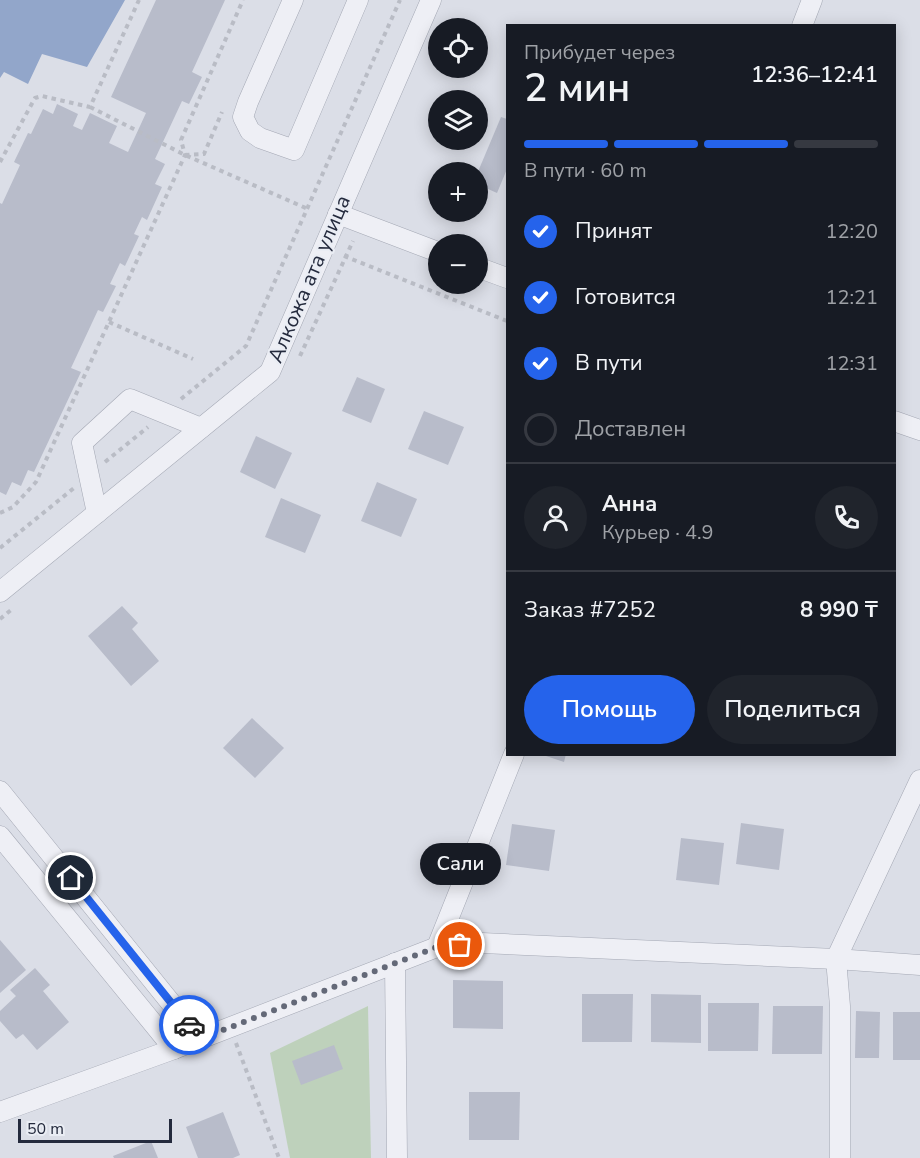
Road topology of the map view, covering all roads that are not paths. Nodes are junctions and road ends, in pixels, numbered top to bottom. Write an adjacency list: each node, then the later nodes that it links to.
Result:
1 (293, 0): 2 (street)
2 (358, 0)
3 (430, 0): 6 (street, Алкожа ата улица)
4 (812, 0): 5 (street)
5 (803, 24)
6 (338, 214): 7 (street); 11 (street, Алкожа ата улица)
7 (428, 248)
8 (488, 271): 9 (street)
9 (506, 278)
10 (896, 422): 12 (street)
11 (201, 428): 13 (street, Алкожа ата улица); 13 (street)
12 (920, 430)
13 (97, 513): 14 (street, Алкожа ата улица)
14 (0, 592)
15 (513, 756): 19 (street)
16 (920, 780): 20 (street)
17 (0, 791): 23 (street)
18 (0, 836): 24 (street)
19 (437, 947): 20 (street); 21 (street)
20 (836, 959): 22 (street); 27 (street)
21 (395, 963): 23 (street); 26 (street)
22 (920, 965)
23 (200, 1039): 24 (street)
24 (174, 1049): 25 (street)
25 (0, 1112)
26 (397, 1158)
27 (840, 1158)

